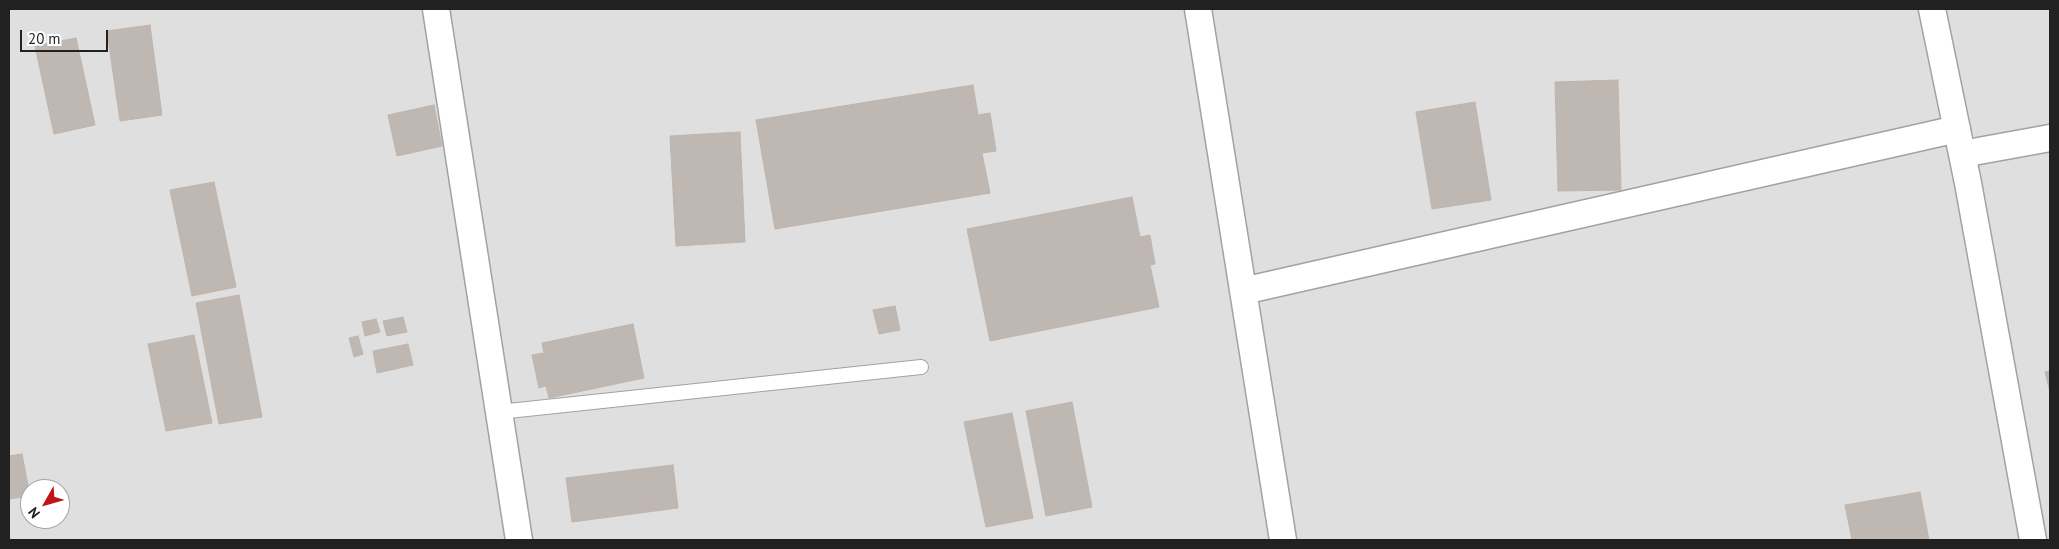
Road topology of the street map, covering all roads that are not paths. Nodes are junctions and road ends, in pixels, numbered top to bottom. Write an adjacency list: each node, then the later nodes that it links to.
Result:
1 (436, 9): 9 (street)
2 (1198, 9): 7 (street)
3 (1932, 9): 4 (street)
4 (1957, 129): 6 (street); 7 (street)
5 (2050, 138): 6 (street)
6 (1962, 154): 12 (street)
7 (1243, 291): 11 (street)
8 (921, 367): 9 (lane)
9 (499, 412): 10 (street)
10 (519, 540)
11 (1283, 540)
12 (2033, 540)

